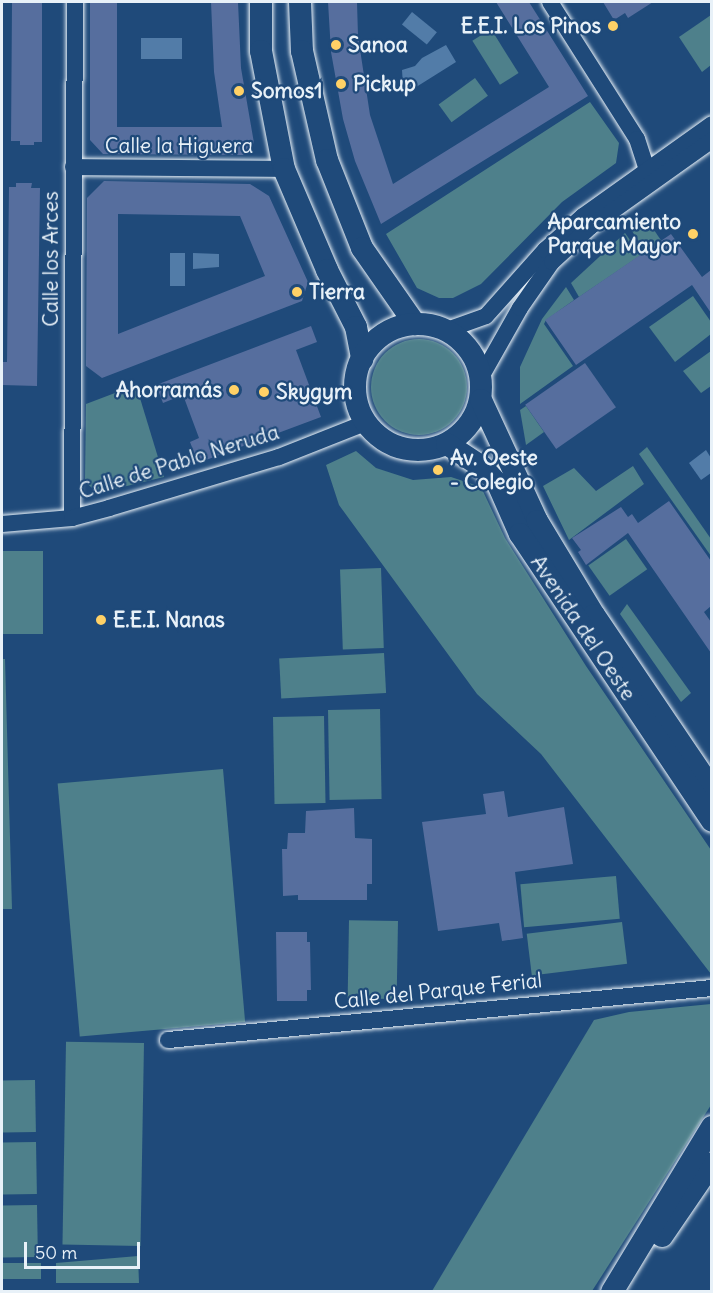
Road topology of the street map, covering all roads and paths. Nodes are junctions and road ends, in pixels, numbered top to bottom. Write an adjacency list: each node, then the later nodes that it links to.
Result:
1 (75, 2): 7 (street, Calle los Arces)
2 (261, 2): 8 (street)
3 (300, 2): 10 (street)
4 (550, 2): 9 (street)
5 (711, 124): 9 (street)
6 (711, 140): 13 (street)
7 (74, 167): 8 (street, Calle la Higuera); 17 (street, Calle los Arces)
8 (284, 169): 12 (street)
9 (647, 170): 11 (street)
10 (415, 324): 11 (street); 12 (street)
11 (447, 330): 13 (street)
12 (362, 359): 15 (street)
13 (481, 377): 14 (street)
14 (481, 400): 16 (street); 19 (street, Avenida del Oeste)
15 (365, 423): 16 (street); 17 (street, Calle de Pablo Neruda)
16 (447, 444): 20 (street, Avenida del Oeste)
17 (72, 518): 18 (street, Calle de Pablo Neruda)
18 (2, 524)
19 (711, 789)
20 (711, 821)
21 (711, 988): 22 (street, Calle del Parque Ferial)
22 (168, 1040)
23 (711, 1127): 25 (street)
24 (711, 1163): 26 (street)
25 (612, 1292)
26 (630, 1292)

